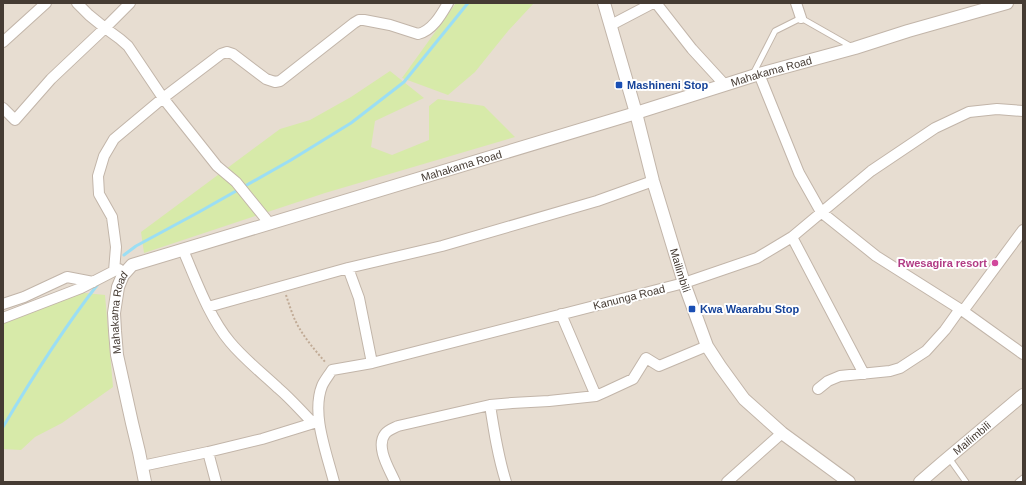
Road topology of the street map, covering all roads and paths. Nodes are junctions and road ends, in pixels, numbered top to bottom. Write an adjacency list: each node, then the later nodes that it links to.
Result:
1 (46, 3): 13 (street)
2 (77, 3): 12 (street)
3 (130, 3): 12 (street)
4 (448, 3): 17 (street)
5 (604, 3): 11 (street, Mailimbili)
6 (653, 3): 11 (street)
7 (656, 3): 16 (street)
8 (796, 3): 10 (street)
9 (1007, 3): 14 (street, Mahakama Road)
10 (801, 18): 14 (lane); 15 (lane)
11 (611, 25): 20 (street, Mailimbili)
12 (105, 28): 17 (street); 18 (street)
13 (3, 42)
14 (855, 48): 15 (street, Mahakama Road)
15 (755, 76): 16 (street, Mahakama Road); 22 (street)
16 (725, 85): 20 (street, Mahakama Road)
17 (163, 98): 23 (street); 29 (street)
18 (3, 108)
19 (1023, 111): 22 (street, Kanunga Road)
20 (636, 113): 21 (street, Mailimbili); 23 (street, Mahakama Road)
21 (653, 181): 28 (street); 31 (street, Mailimbili)
22 (821, 212): 25 (street, Kanunga Road); 35 (street)
23 (270, 224): 26 (street, Mahakama Road)
24 (1023, 230): 35 (street)
25 (792, 237): 31 (street, Kanunga Road); 42 (street)
26 (183, 250): 27 (street, Mahakama Road); 34 (street)
27 (132, 265): 29 (street); 51 (street, Mahakama Road)
28 (348, 268): 32 (street); 40 (street)
29 (114, 271): 30 (street)
30 (92, 282): 33 (street); 37 (street)
31 (684, 283): 36 (street, Kanunga Road); 38 (street, Mailimbili)
32 (283, 287): 34 (street); 41 (path)
33 (3, 304)
34 (208, 307): 47 (street)
35 (962, 310): 39 (street); 42 (street)
36 (561, 314): 40 (street, Kanunga Road); 45 (street)
37 (3, 318)
38 (707, 346): 45 (street); 48 (street, Mailimbili)
39 (1023, 354)
40 (372, 363): 41 (street, Kanunga Road)
41 (332, 370): 47 (street)
42 (864, 374): 43 (street)
43 (818, 389)
44 (1023, 395): 50 (street, Mailimbili)
45 (596, 396): 46 (street)
46 (490, 405): 56 (street); 57 (street)
47 (316, 422): 49 (street); 55 (street)
48 (782, 434): 58 (street); 59 (street, Mailimbili)
49 (208, 452): 51 (street); 54 (street)
50 (948, 458): 60 (street, Mailimbili); 61 (lane)
51 (142, 466): 53 (street, Mahakama Road)
52 (1023, 478): 62 (lane)
53 (145, 482)
54 (216, 482)
55 (334, 482)
56 (396, 482)
57 (506, 482)
58 (727, 482)
59 (849, 482)
60 (920, 482)
61 (966, 482)
62 (1018, 482)

